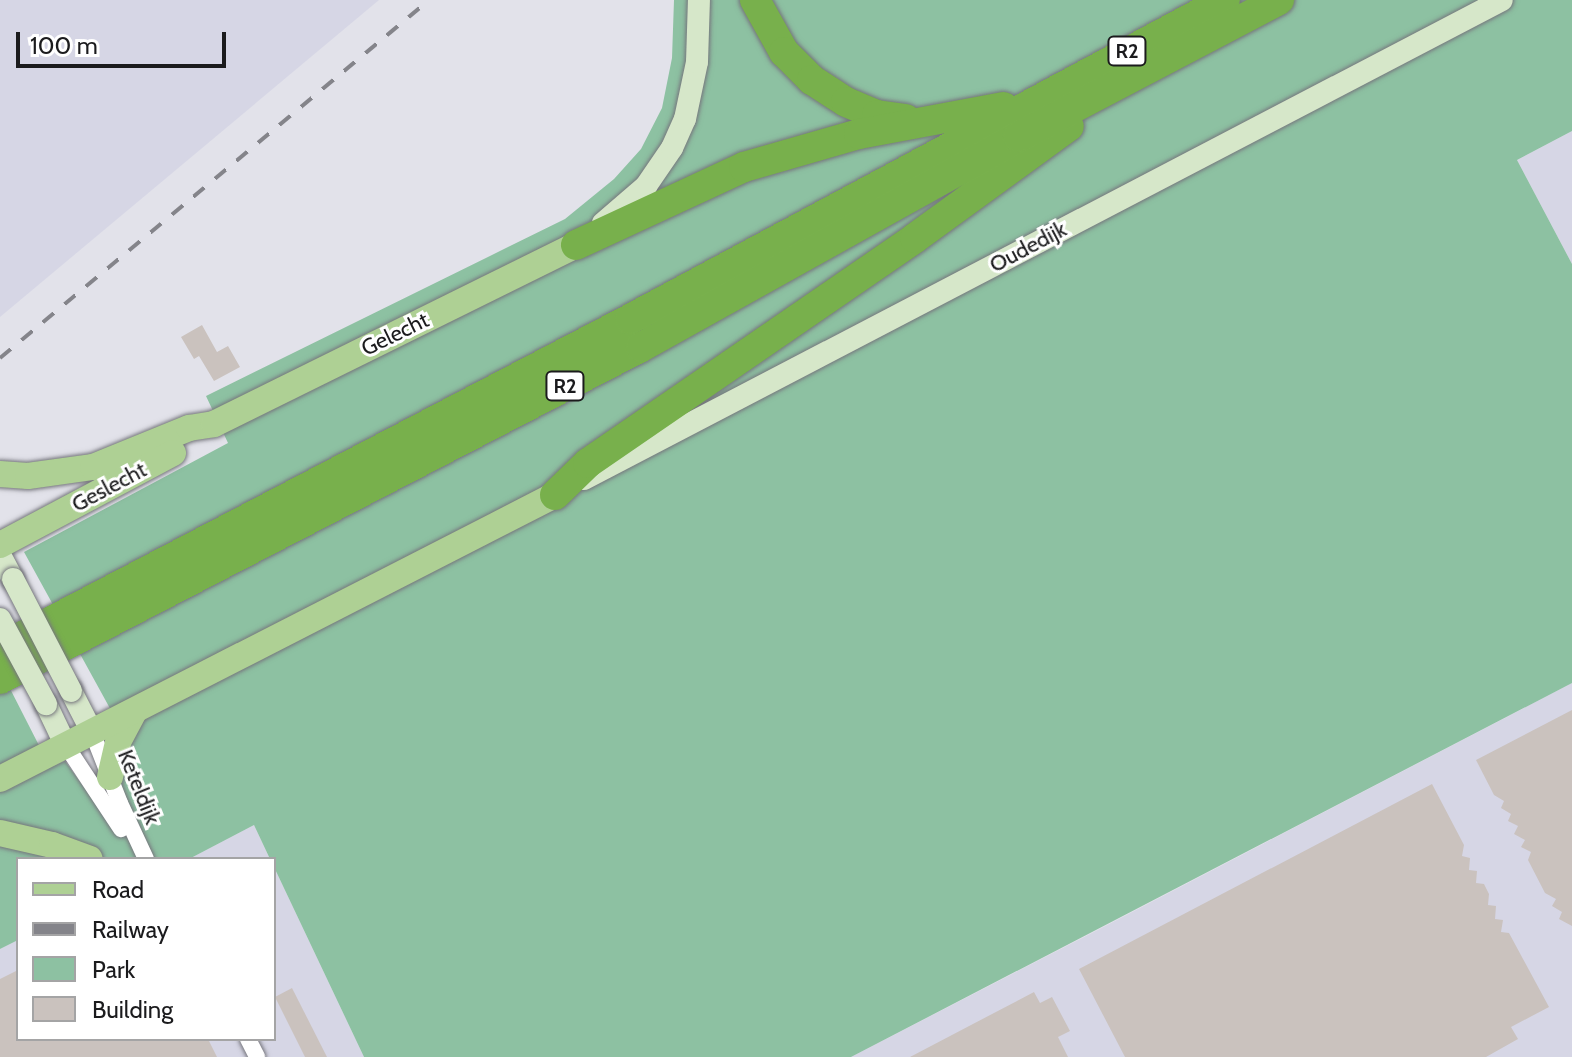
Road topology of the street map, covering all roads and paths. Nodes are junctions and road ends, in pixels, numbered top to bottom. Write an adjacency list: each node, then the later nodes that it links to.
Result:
1 (699, 0): 9 (street)
2 (755, 0): 8 (highway, R2)
3 (1225, 0): 7 (highway, R2)
4 (1279, 0): 6 (highway, R2)
5 (1502, 0): 12 (street, Oudedijk)
6 (1124, 82): 12 (highway, R2); 17 (highway, R2)
7 (1028, 103): 8 (highway, R2); 16 (highway, R2)
8 (920, 120): 9 (highway, R2)
9 (576, 245): 10 (main road, Gelecht)
10 (214, 424): 11 (main road); 13 (main road, Geslecht)
11 (0, 474)
12 (555, 495): 18 (main road)
13 (0, 545)
14 (0, 555): 19 (street, bridge)
15 (0, 619): 20 (street, bridge)
16 (0, 648)
17 (0, 679)
18 (134, 712): 19 (main road); 21 (main road)
19 (92, 732): 20 (main road); 21 (street, Keteldijk)
20 (65, 744): 22 (main road); 25 (street, Keteldijk)
21 (110, 777): 26 (street, Keteldijk)
22 (0, 779)
23 (0, 833): 24 (main road)
24 (85, 857)
25 (143, 857)
26 (143, 857)

